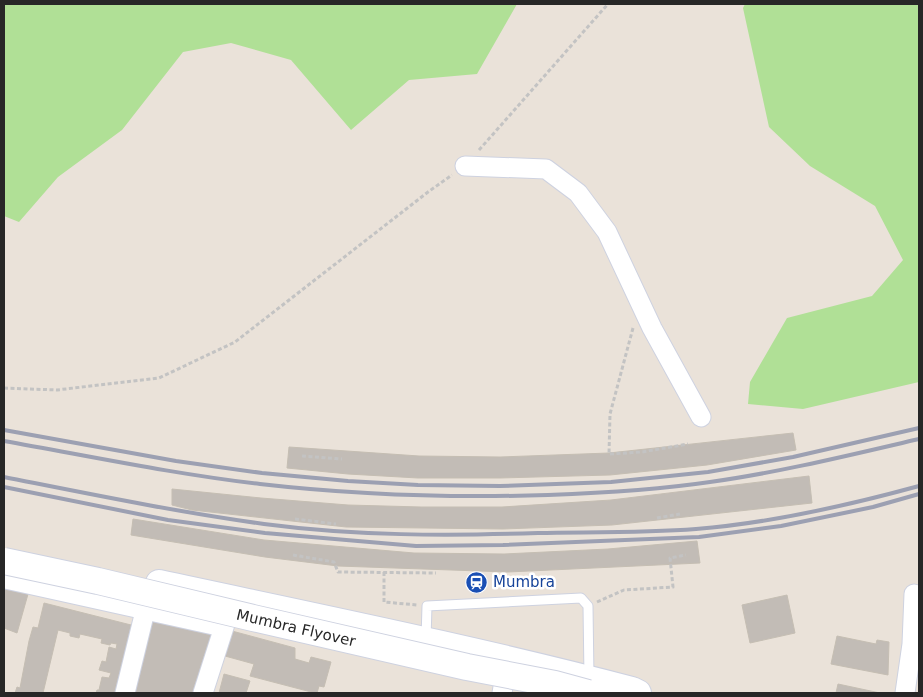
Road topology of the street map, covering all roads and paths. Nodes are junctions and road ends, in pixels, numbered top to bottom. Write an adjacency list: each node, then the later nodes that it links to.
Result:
1 (608, 4): 2 (path)
2 (465, 166): 3 (street); 4 (path)
3 (640, 301): 5 (street); 6 (path)
4 (4, 388)
5 (702, 417)
6 (688, 444)
7 (302, 456): 8 (path)
8 (342, 459)
9 (680, 514): 10 (path)
10 (657, 518)
11 (296, 519): 12 (path)
12 (336, 524)
13 (4, 549): 25 (main road)
14 (293, 555): 17 (path)
15 (686, 555): 22 (path)
16 (4, 561): 27 (main road, Mumbra Flyover, bridge)
17 (384, 572): 18 (path); 21 (path)
18 (436, 573)
19 (4, 575): 23 (main road)
20 (914, 594): 33 (street)
21 (427, 606): 22 (lane); 25 (lane)
22 (588, 606): 27 (lane)
23 (146, 607): 24 (main road); 29 (street)
24 (225, 624): 26 (main road); 30 (street)
25 (426, 641): 26 (lane); 27 (main road)
26 (424, 670): 28 (main road)
27 (587, 688): 32 (main road)
28 (502, 690): 31 (main road)
29 (125, 693)
30 (203, 693)
31 (534, 693)
32 (638, 693)
33 (905, 693)

